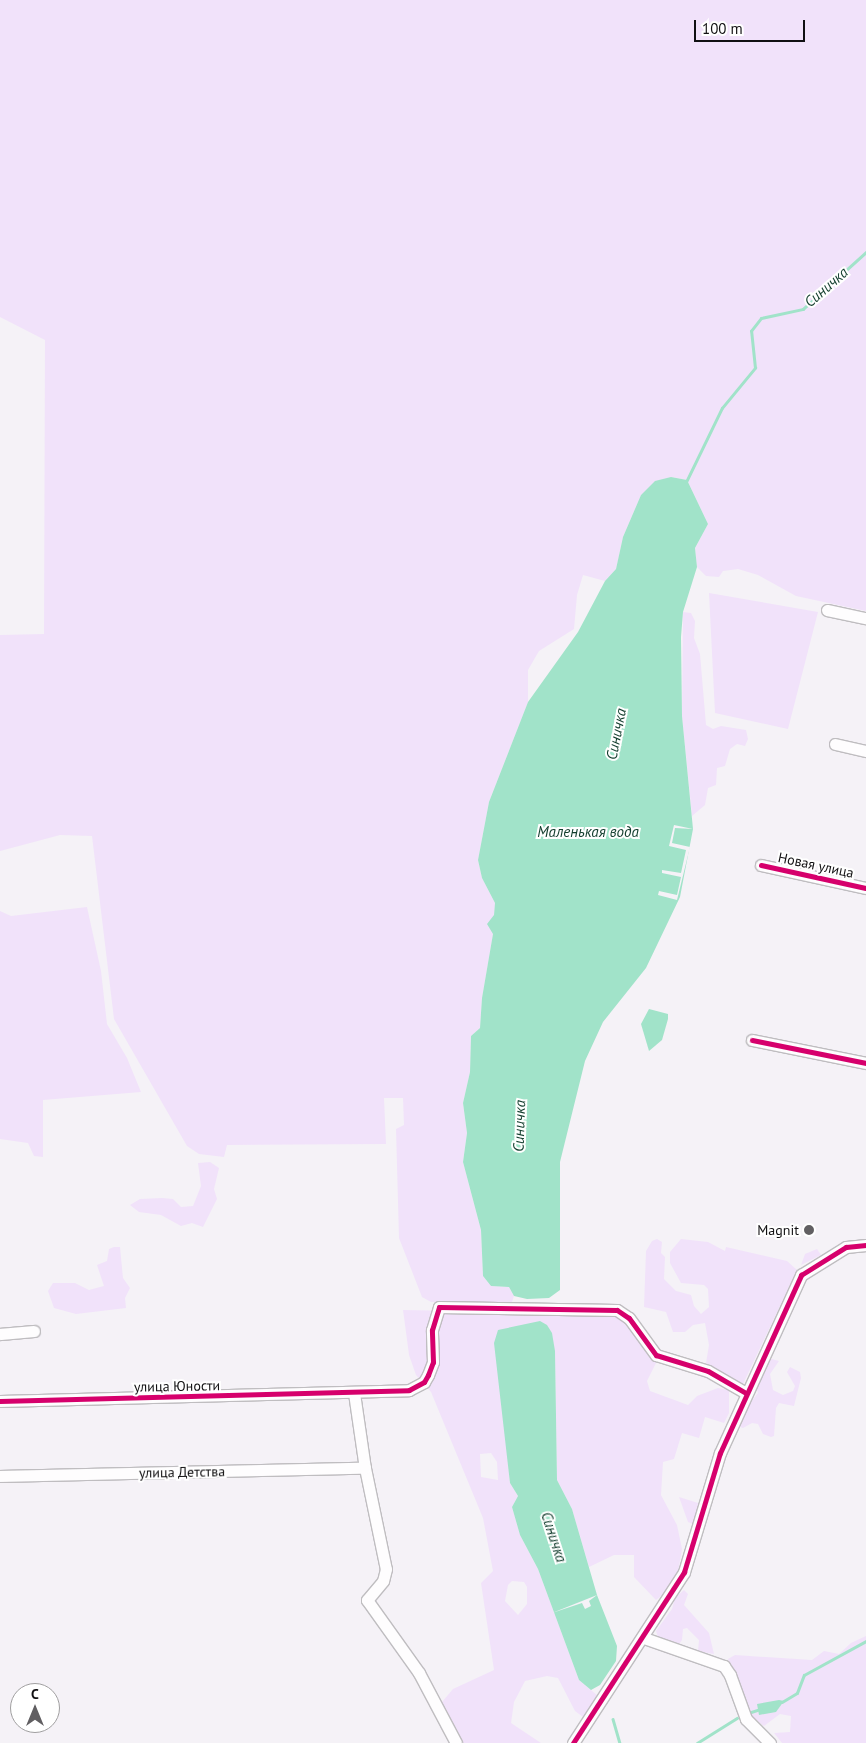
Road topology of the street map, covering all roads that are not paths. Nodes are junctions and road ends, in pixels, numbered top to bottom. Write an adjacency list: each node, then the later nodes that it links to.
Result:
1 (827, 610): 2 (street)
2 (866, 618)
3 (836, 744): 4 (street)
4 (866, 751)
5 (761, 865): 6 (street, Новая улица)
6 (866, 888)
7 (752, 1040): 8 (street)
8 (866, 1063)
9 (866, 1245): 12 (street)
10 (34, 1331): 11 (street)
11 (0, 1334)
12 (746, 1393): 13 (street, улица Юности); 17 (street)
13 (354, 1394): 14 (street, улица Юности); 15 (street)
14 (0, 1401)
15 (365, 1468): 16 (street, улица Детства); 18 (street)
16 (0, 1476)
17 (644, 1638): 19 (street); 20 (street)
18 (456, 1743)
19 (573, 1743)
20 (770, 1743)

